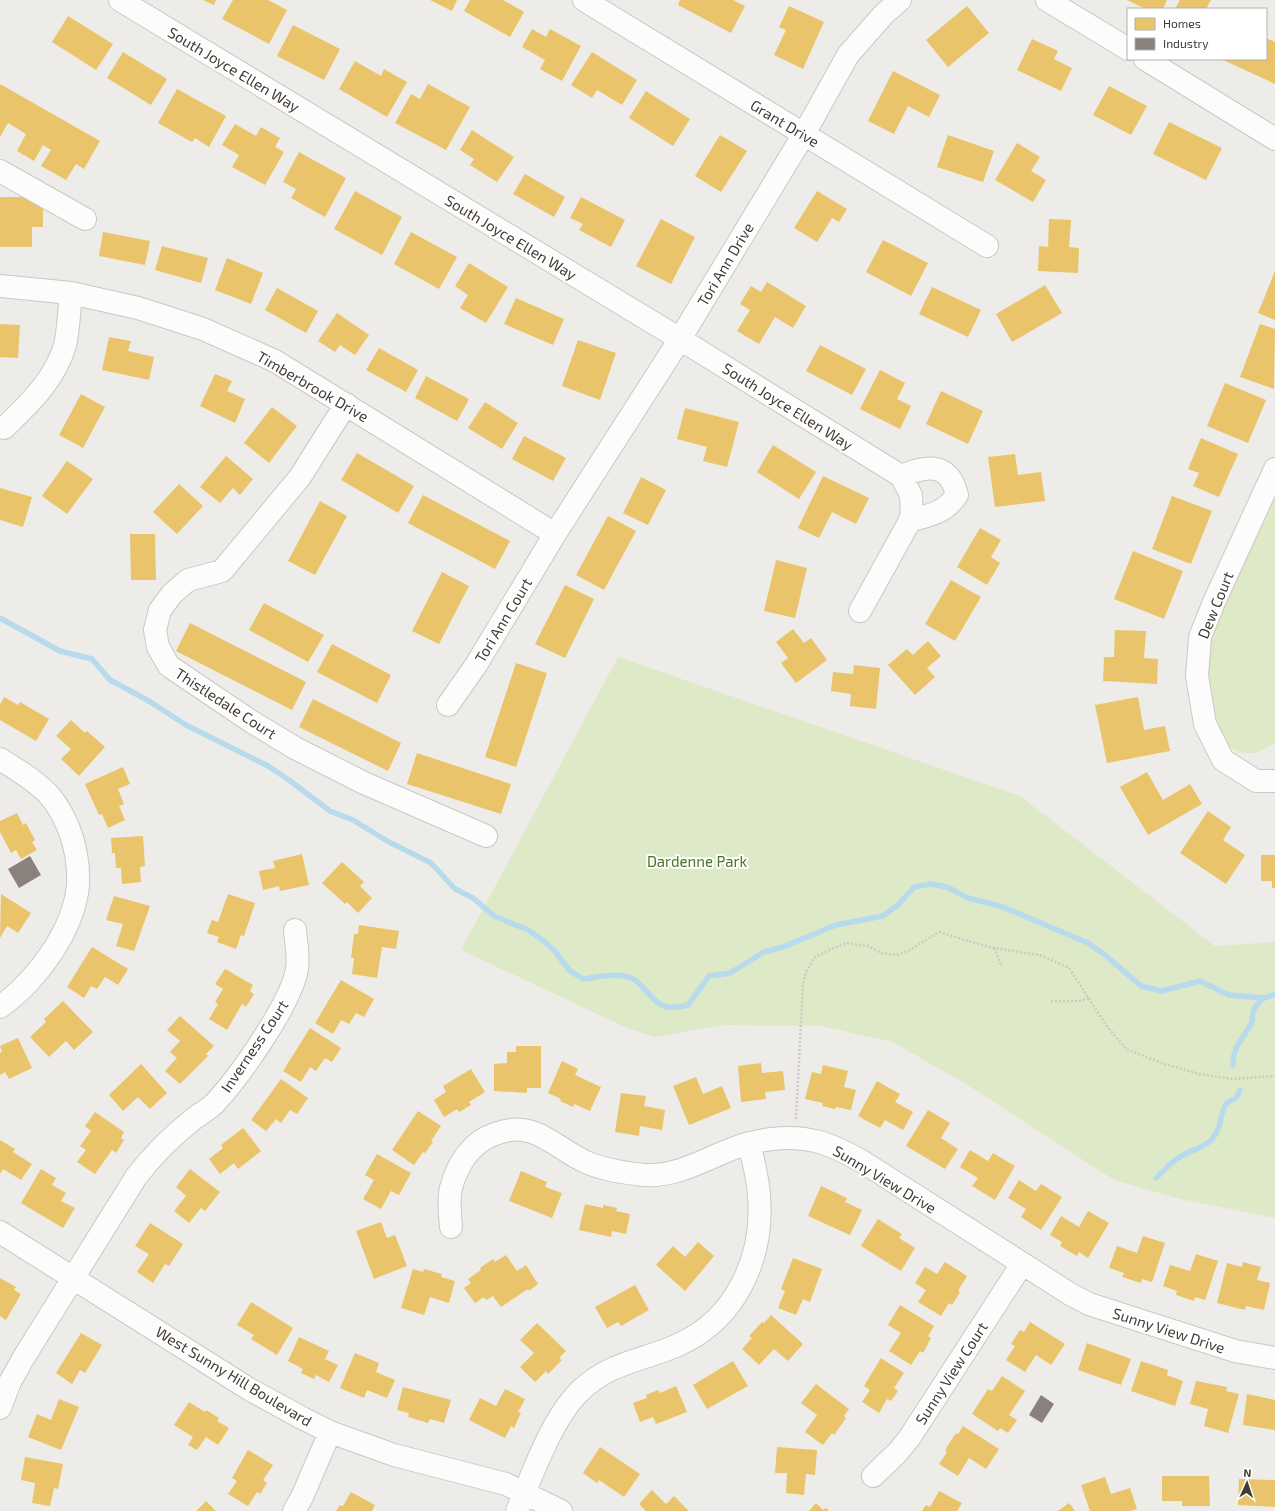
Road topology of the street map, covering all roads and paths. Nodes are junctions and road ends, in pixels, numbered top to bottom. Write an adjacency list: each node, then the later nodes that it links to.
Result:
1 (120, 0): 14 (street, South Joyce Ellen Way)
2 (584, 0): 7 (street, Grant Drive)
3 (900, 0): 7 (street, Tori Ann Drive)
4 (1047, 0): 5 (street)
5 (1127, 48)
6 (1147, 60): 8 (street)
7 (804, 134): 11 (street, Grant Drive); 14 (street, Tori Ann Drive)
8 (1275, 138)
9 (0, 170): 10 (street)
10 (85, 219)
11 (987, 246)
12 (0, 286): 13 (street, Timberbrook Drive)
13 (71, 293): 15 (street, Timberbrook Drive); 16 (street)
14 (680, 339): 18 (street, South Joyce Ellen Way); 20 (street, Tori Ann Drive)
15 (346, 404): 20 (street, Timberbrook Drive); 25 (street, Thistledale Court)
16 (4, 428)
17 (1275, 469): 24 (street, Dew Court)
18 (901, 476): 19 (street); 19 (street)
19 (909, 521): 21 (street)
20 (555, 534): 22 (street, Tori Ann Court)
21 (860, 612)
22 (448, 705)
23 (0, 759): 31 (street)
24 (1275, 781)
25 (486, 836)
26 (295, 930): 38 (street, Inverness Court)
27 (994, 948): 28 (path); 29 (path); 33 (path)
28 (1002, 967)
29 (1089, 998): 30 (path); 32 (path)
30 (1051, 1001)
31 (0, 1007)
32 (1275, 1076)
33 (795, 1139): 34 (street, Sunny View Drive); 37 (street, Sunny View Drive)
34 (749, 1143): 35 (street, Sunny View Drive); 43 (street)
35 (451, 1227)
36 (0, 1232): 38 (street, West Sunny Hill Boulevard)
37 (1022, 1264): 39 (street, Sunny View Drive); 42 (street, Sunny View Court)
38 (74, 1278): 40 (street, Inverness Court); 41 (street, West Sunny Hill Boulevard)
39 (1275, 1358)
40 (0, 1408)
41 (330, 1432): 43 (street, West Sunny Hill Boulevard); 44 (street)
42 (873, 1476)
43 (521, 1502): 45 (street, West Sunny Hill Boulevard)
44 (294, 1511)
45 (561, 1511)

